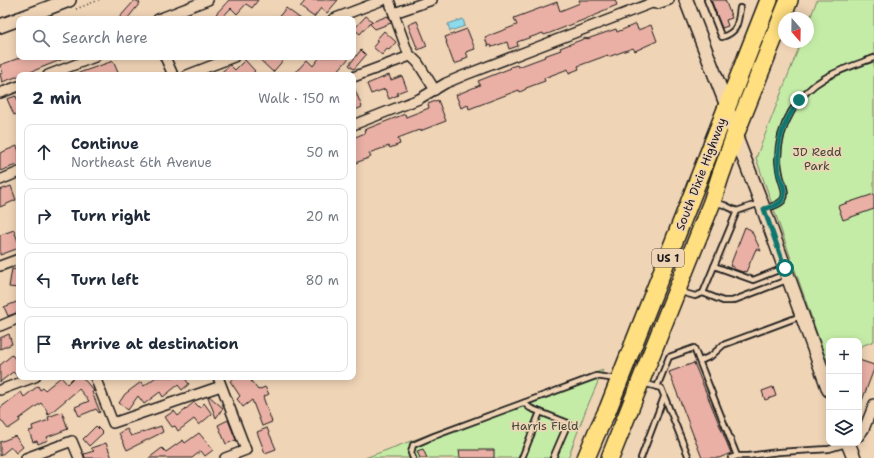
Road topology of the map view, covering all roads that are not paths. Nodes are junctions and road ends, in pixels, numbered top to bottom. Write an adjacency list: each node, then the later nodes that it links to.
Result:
1 (69, 0): 14 (street)
2 (208, 0): 15 (street)
3 (383, 0): 16 (street)
4 (389, 0): 13 (street)
5 (432, 0): 13 (street)
6 (669, 0): 11 (street)
7 (686, 0): 31 (street)
8 (707, 0): 12 (lane)
9 (769, 0): 31 (highway, South Dixie Highway / US 1)
10 (789, 0): 33 (highway, South Dixie Highway / US 1)
11 (653, 2): 29 (street)
12 (740, 8)
13 (394, 13): 19 (street)
14 (27, 16)
15 (166, 16)
16 (341, 16)
17 (16, 20): 18 (street)
18 (0, 26)
19 (410, 56): 27 (street); 29 (street)
20 (874, 58): 37 (lane)
21 (87, 60): 24 (street)
22 (166, 60): 25 (street)
23 (226, 60): 26 (street)
24 (56, 72)
25 (172, 72)
26 (195, 72)
27 (356, 76)
28 (16, 87): 30 (street)
29 (435, 90): 32 (street)
30 (0, 93)
31 (727, 106): 33 (street); 49 (highway, South Dixie Highway / US 1)
32 (356, 124)
33 (736, 135): 36 (highway, South Dixie Highway / US 1); 37 (street)
34 (16, 173): 35 (street)
35 (0, 180)
36 (712, 202): 38 (lane); 43 (highway, South Dixie Highway / US 1)
37 (763, 206): 38 (lane); 42 (street)
38 (737, 211): 41 (lane)
39 (16, 260): 40 (street)
40 (0, 266)
41 (714, 266): 42 (lane); 44 (lane)
42 (787, 274): 44 (lane); 45 (street)
43 (677, 290): 44 (lane); 53 (highway, South Dixie Highway / US 1)
44 (703, 293)
45 (802, 316): 48 (lane); 54 (street)
46 (16, 319): 47 (street)
47 (0, 326)
48 (700, 361): 55 (lane); 63 (lane)
49 (620, 379): 58 (lane); 70 (highway, South Dixie Highway / US 1)
50 (27, 380): 56 (street)
51 (96, 380): 52 (street)
52 (220, 381): 66 (street)
53 (640, 382): 55 (lane); 71 (highway, South Dixie Highway / US 1)
54 (826, 382)
55 (657, 387): 57 (lane)
56 (0, 390)
57 (664, 397): 72 (lane); 73 (lane)
58 (524, 403): 60 (lane); 67 (lane)
59 (874, 404): 61 (street)
60 (540, 412): 68 (lane); 69 (lane)
61 (862, 432)
62 (851, 447): 63 (lane)
63 (737, 456): 74 (lane)
64 (26, 458): 65 (street)
65 (79, 458)
66 (225, 458)
67 (413, 458)
68 (522, 458)
69 (553, 458)
70 (586, 458)
71 (610, 458)
72 (641, 458)
73 (689, 458)
74 (731, 458)

